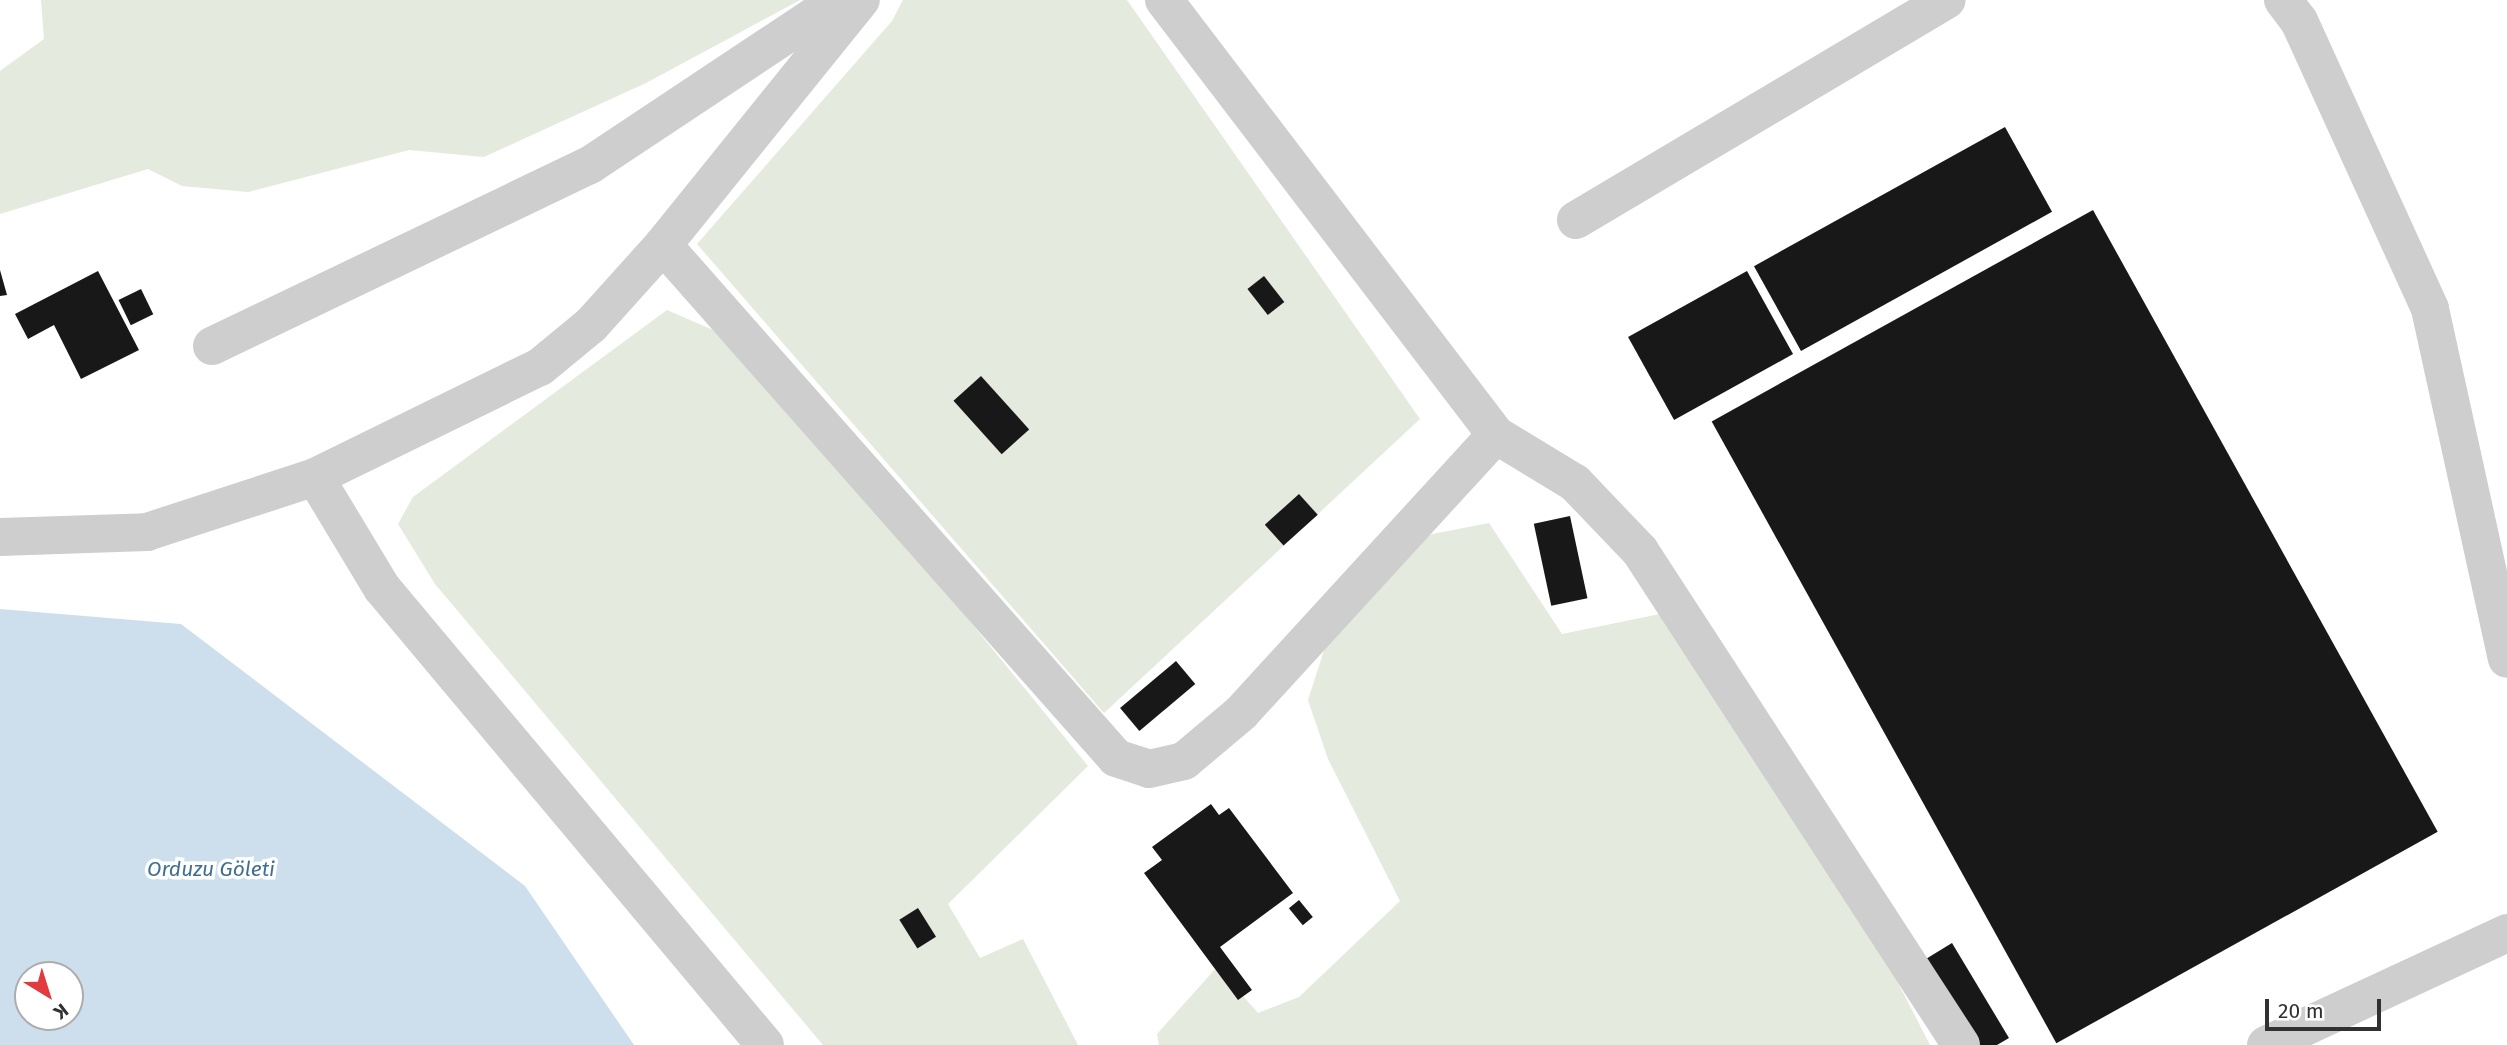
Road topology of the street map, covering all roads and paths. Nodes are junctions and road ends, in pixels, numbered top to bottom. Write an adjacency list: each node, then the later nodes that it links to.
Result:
1 (838, 0): 8 (street)
2 (861, 0): 7 (street)
3 (1164, 0): 9 (street)
4 (1947, 0): 6 (street)
5 (2283, 0): 12 (street)
6 (1576, 220)
7 (663, 245): 9 (street); 10 (street)
8 (212, 346)
9 (1496, 435): 15 (street)
10 (315, 477): 11 (street); 14 (street)
11 (0, 537)
12 (2507, 659)
13 (2507, 933): 16 (street)
14 (765, 1045)
15 (1961, 1045)
16 (2266, 1045)

